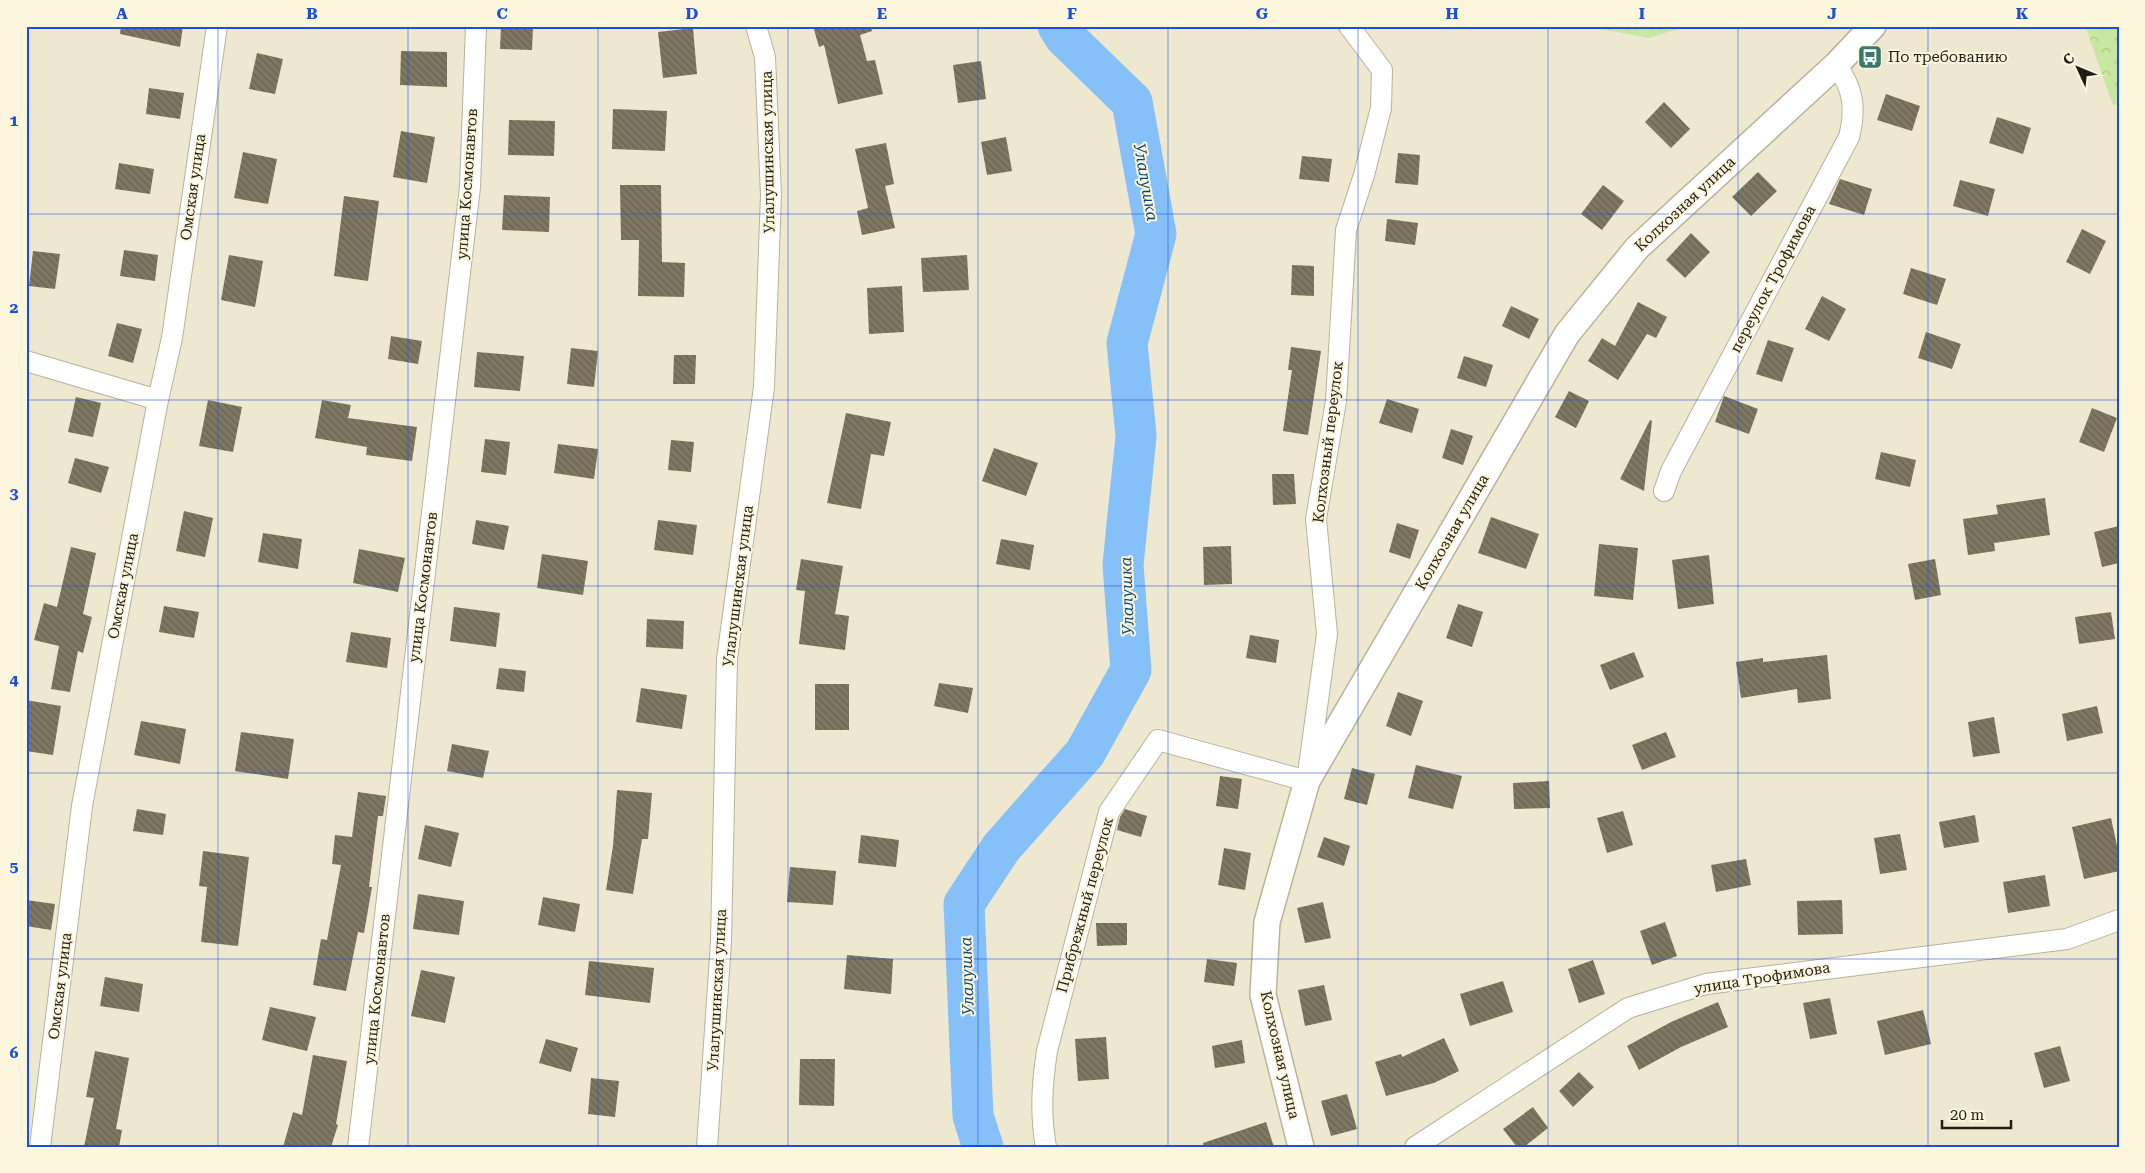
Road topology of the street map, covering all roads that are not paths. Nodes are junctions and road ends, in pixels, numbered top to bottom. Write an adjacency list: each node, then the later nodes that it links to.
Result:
1 (216, 26): 8 (street, Омская улица)
2 (476, 26): 13 (street, улица Космонавтов)
3 (756, 26): 14 (street, Улалушинская улица)
4 (1350, 26): 10 (street, Колхозный переулок)
5 (1873, 26): 6 (street, Колхозная улица)
6 (1836, 64): 9 (street, переулок Трофимова); 10 (street, Колхозная улица)
7 (26, 361): 8 (street)
8 (158, 400): 12 (street, Омская улица)
9 (1664, 491)
10 (1307, 781): 15 (street, Прибрежный переулок); 16 (street, Колхозная улица)
11 (2119, 920): 17 (street, улица Трофимова)
12 (40, 1147)
13 (358, 1147)
14 (707, 1147)
15 (1046, 1147)
16 (1301, 1147)
17 (1414, 1147)

